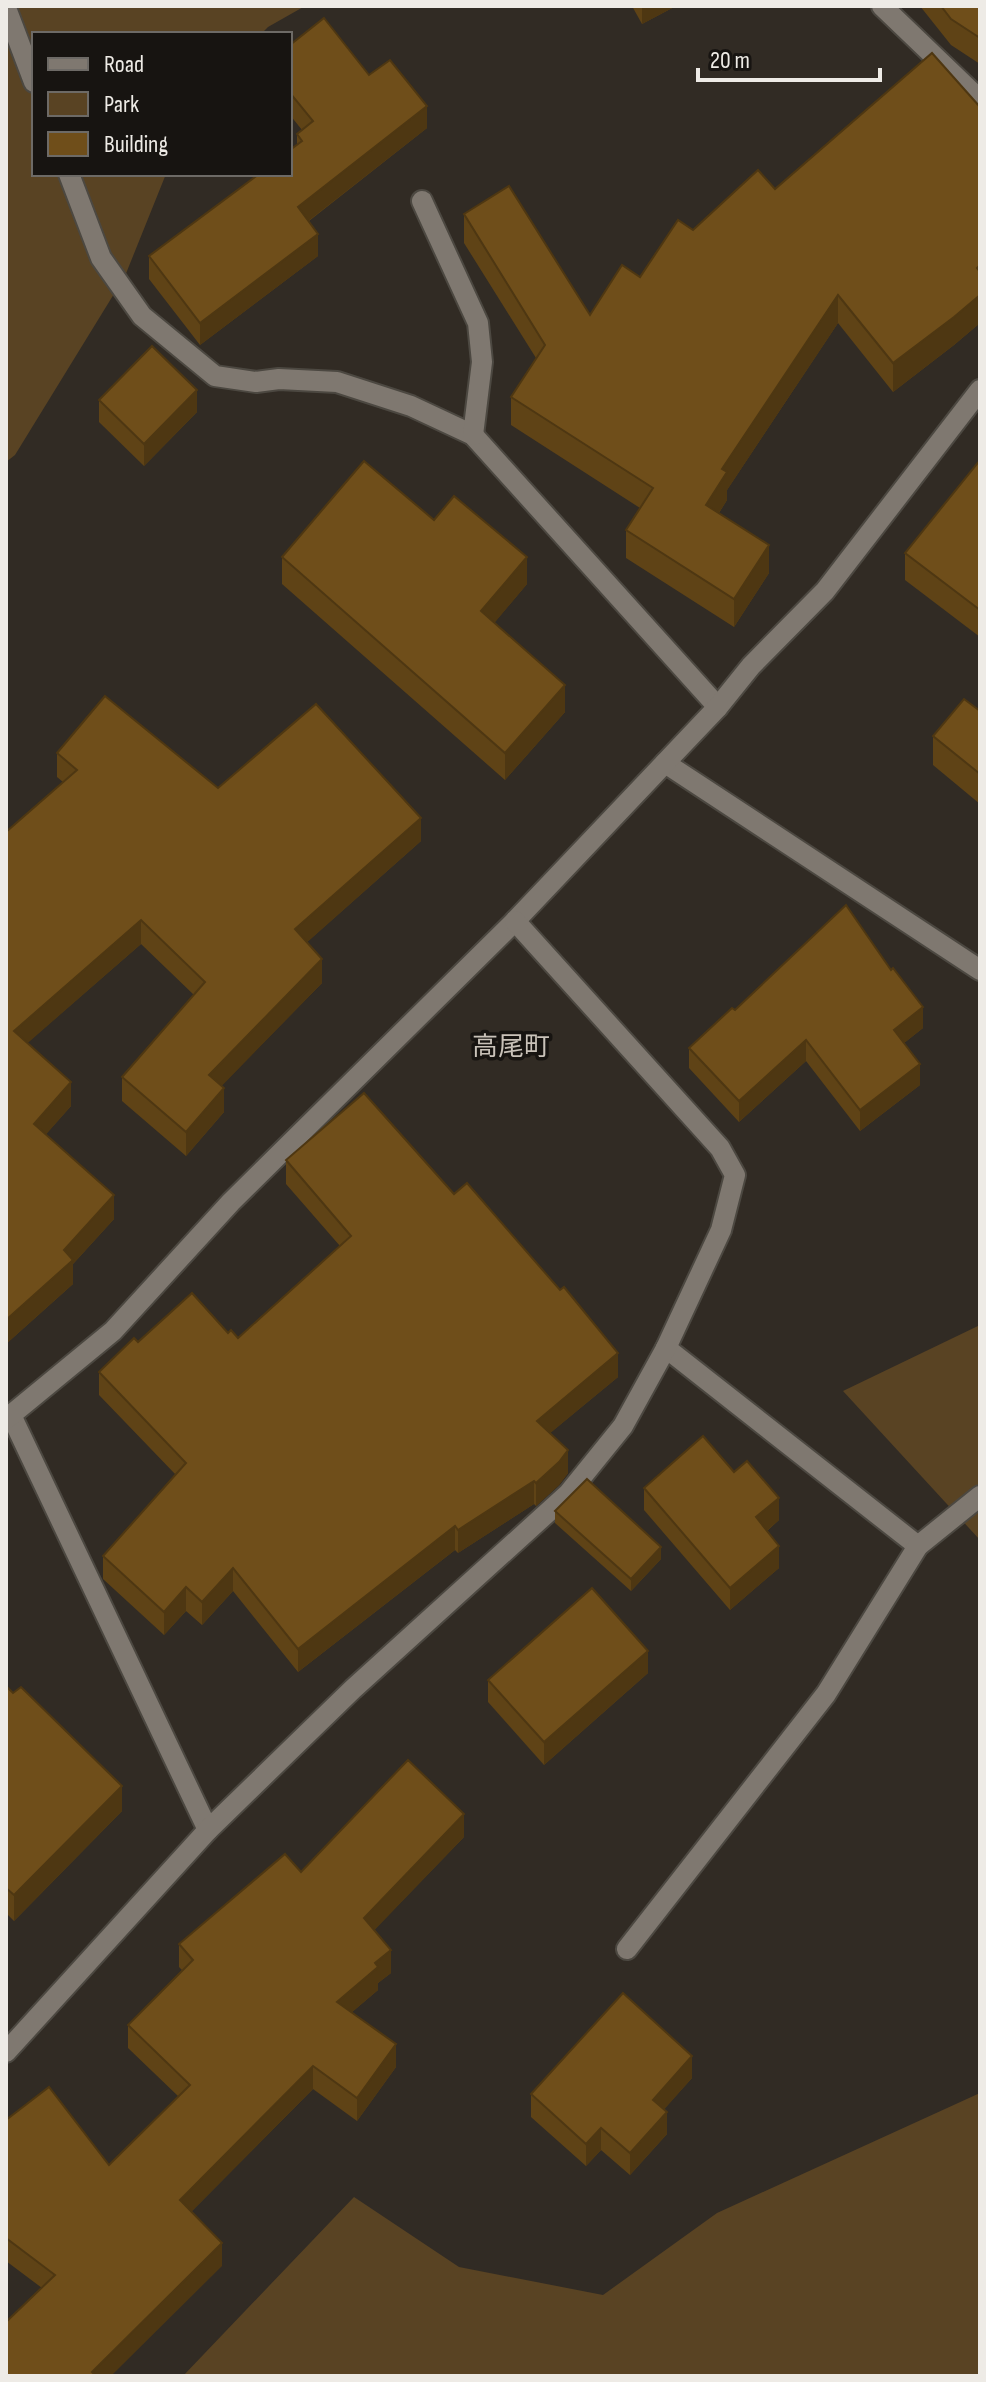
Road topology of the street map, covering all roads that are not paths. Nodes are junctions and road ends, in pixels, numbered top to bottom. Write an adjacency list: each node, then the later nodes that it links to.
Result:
1 (882, 6): 4 (street)
2 (6, 8): 3 (street)
3 (32, 77)
4 (980, 100)
5 (70, 176): 8 (street)
6 (422, 201): 8 (street)
7 (980, 390): 9 (street)
8 (473, 435): 9 (street)
9 (718, 707): 10 (street)
10 (665, 763): 11 (street); 12 (street)
11 (515, 921): 13 (street); 14 (street)
12 (980, 970)
13 (666, 1348): 16 (street); 17 (street)
14 (9, 1417): 17 (street)
15 (980, 1496): 16 (street)
16 (918, 1546): 18 (street)
17 (208, 1830): 19 (street)
18 (627, 1949)
19 (6, 2052)

